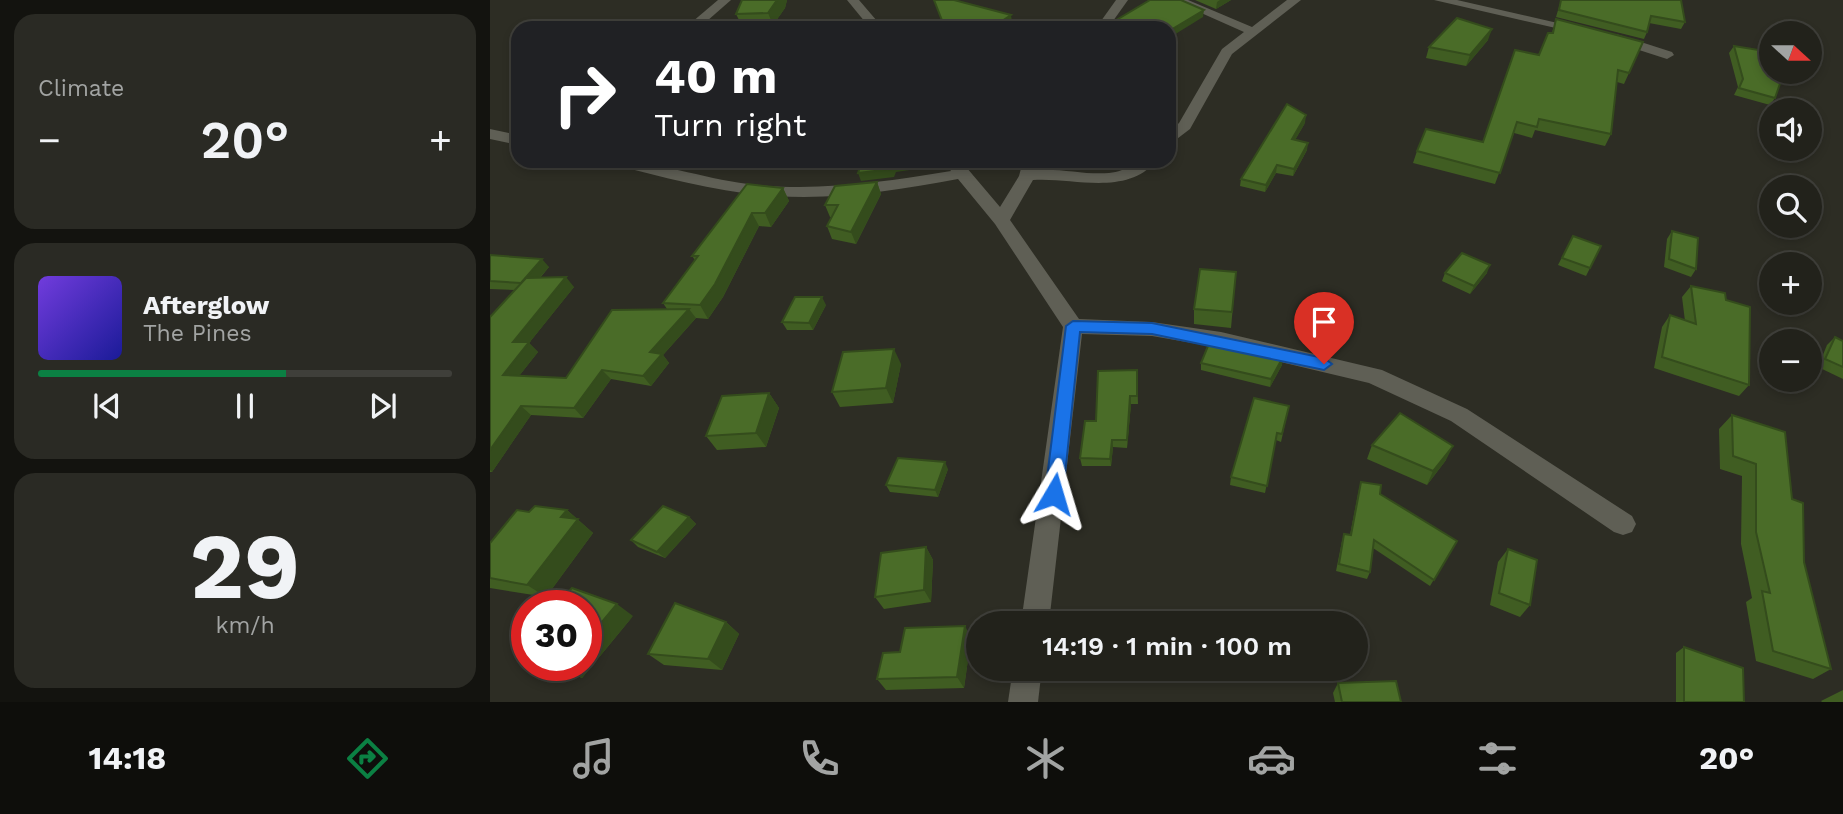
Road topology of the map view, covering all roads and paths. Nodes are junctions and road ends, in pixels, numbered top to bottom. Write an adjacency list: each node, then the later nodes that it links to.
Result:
1 (725, 0): 7 (street)
2 (852, 0): 8 (street)
3 (1122, 0): 9 (street)
4 (1178, 0): 10 (street)
5 (1295, 0): 10 (street)
6 (1440, 0): 11 (street)
7 (700, 21)
8 (871, 21)
9 (1107, 21)
10 (1252, 31): 14 (street)
11 (1667, 55)
12 (511, 126): 13 (street)
13 (491, 134): 15 (street)
14 (1176, 134)
15 (511, 138)
16 (648, 168): 17 (street)
17 (953, 168)
18 (957, 168): 21 (street)
19 (1142, 168): 20 (street)
20 (1029, 169): 21 (street)
21 (1002, 220): 22 (street)
22 (1073, 326): 23 (street); 24 (street)
23 (1623, 524)
24 (1037, 611)
25 (1026, 681): 26 (street)
26 (1023, 702)

